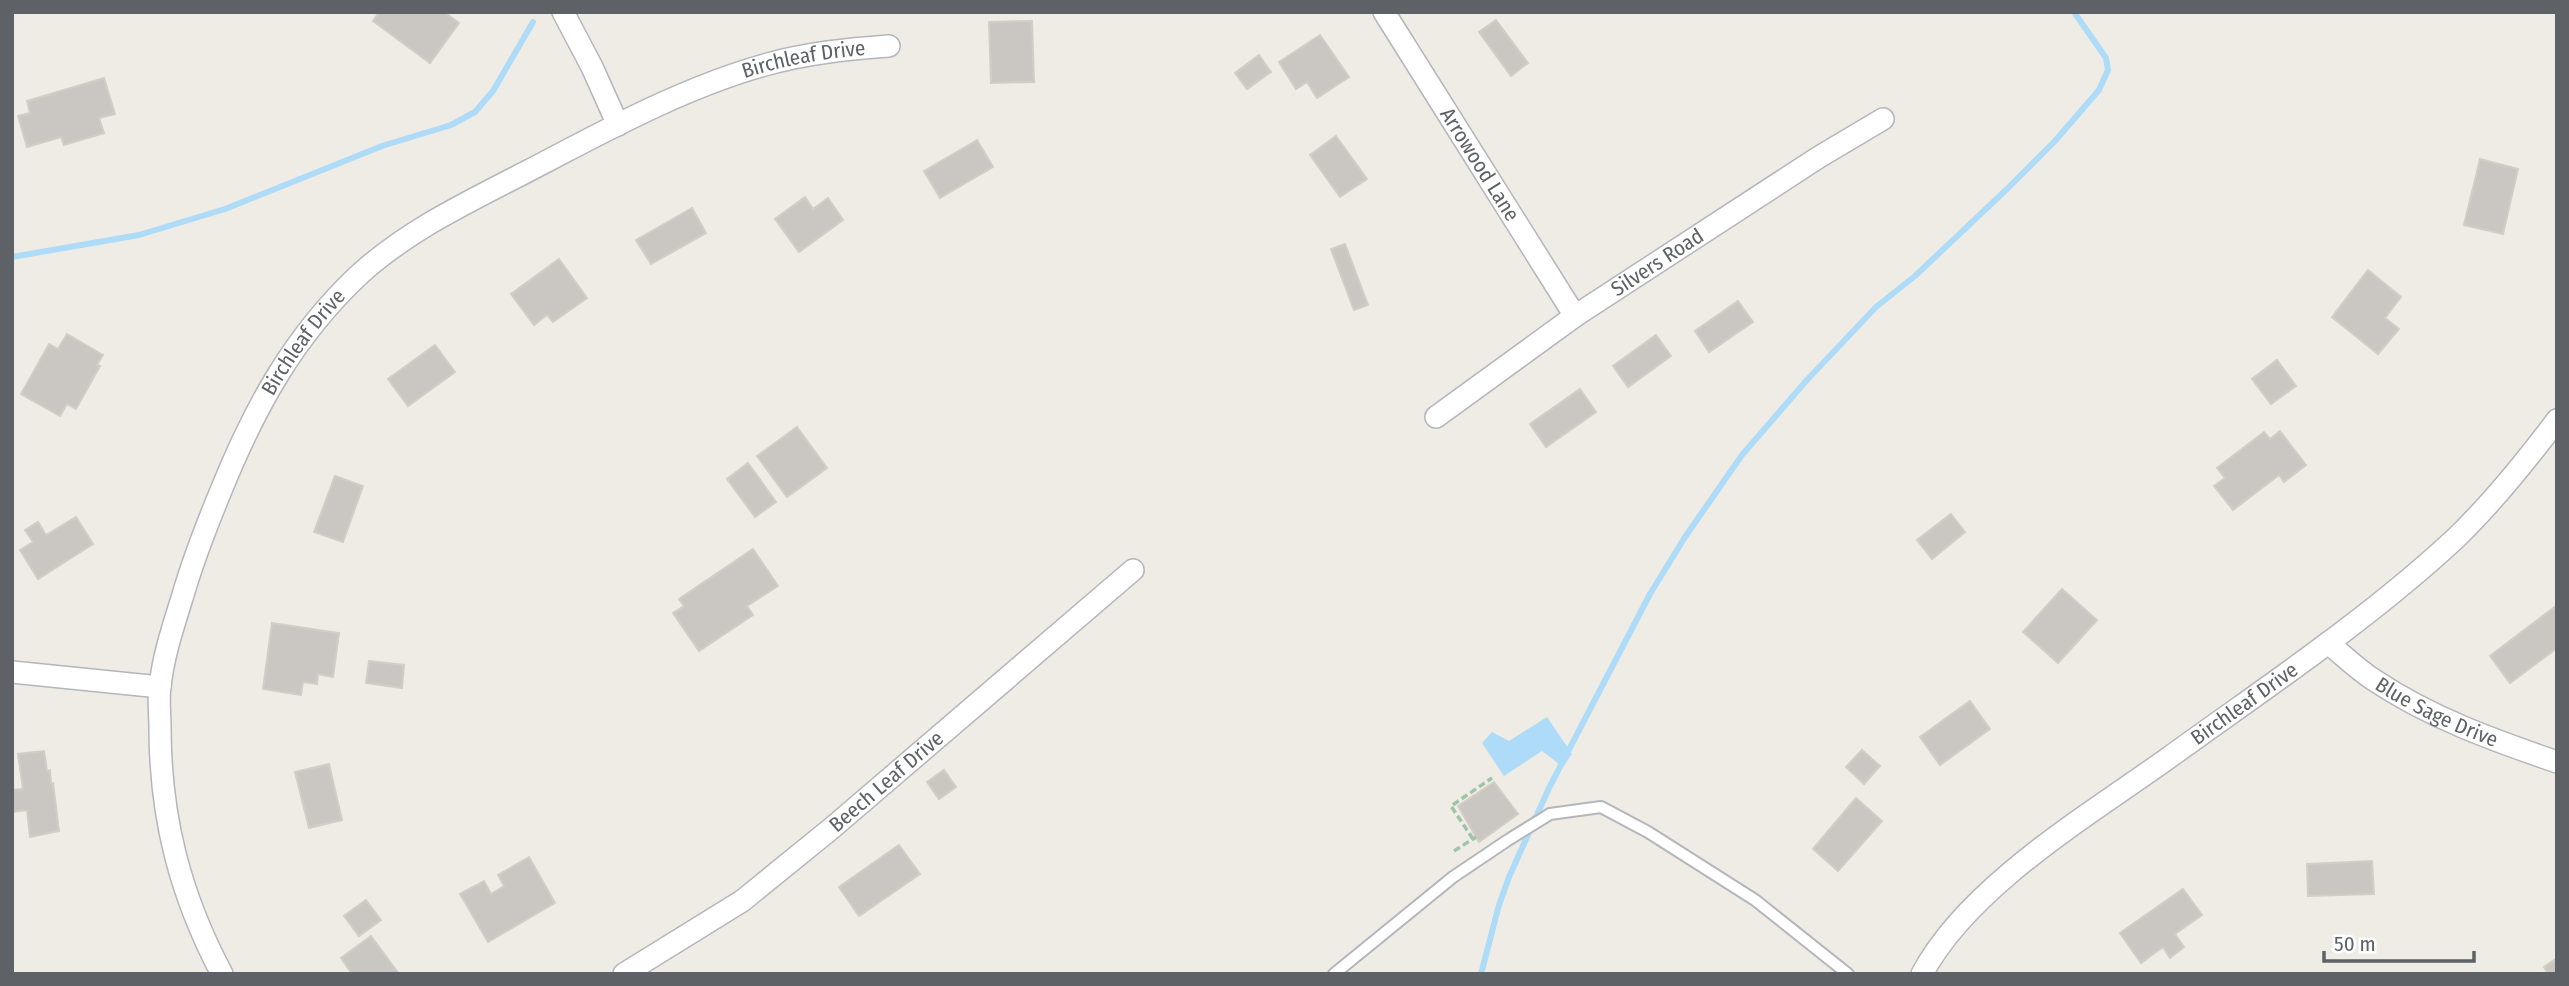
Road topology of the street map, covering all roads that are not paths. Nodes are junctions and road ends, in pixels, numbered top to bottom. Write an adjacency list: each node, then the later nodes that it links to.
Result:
1 (563, 12): 5 (street)
2 (1384, 12): 6 (street, Arrowood Lane)
3 (889, 46): 5 (street, Birchleaf Drive)
4 (1883, 119): 6 (street, Silvers Road)
5 (618, 125): 12 (street, Birchleaf Drive)
6 (1575, 316): 7 (street, Silvers Road)
7 (1436, 417)
8 (2557, 420): 10 (street, Birchleaf Drive)
9 (1133, 570): 15 (street, Beech Leaf Drive)
10 (2328, 643): 13 (street, Blue Sage Drive); 18 (street, Birchleaf Drive)
11 (12, 672): 12 (street)
12 (160, 687): 14 (street, Birchleaf Drive)
13 (2557, 762)
14 (222, 974)
15 (624, 974)
16 (1334, 974): 17 (lane)
17 (1848, 974)
18 (1922, 974)

